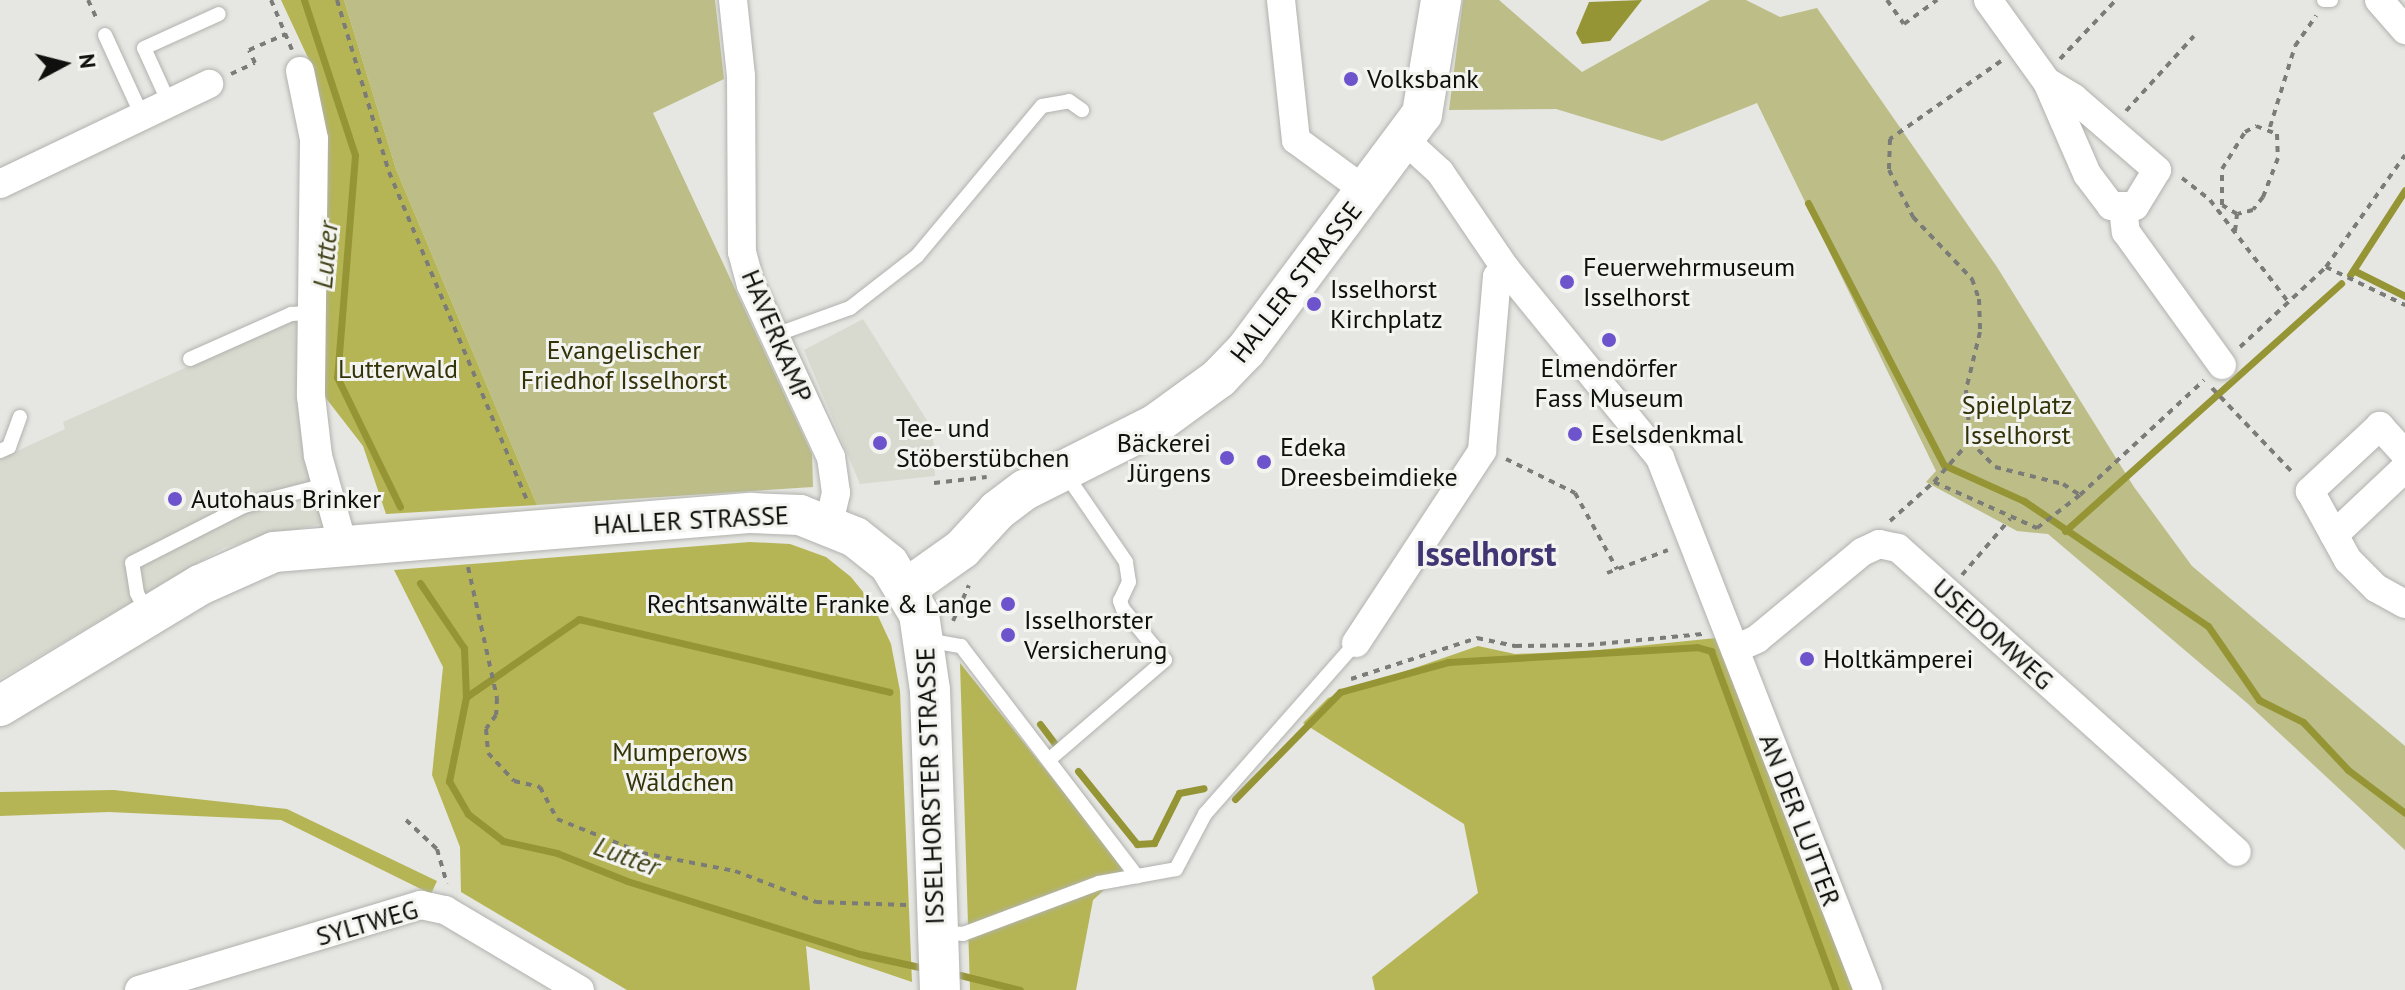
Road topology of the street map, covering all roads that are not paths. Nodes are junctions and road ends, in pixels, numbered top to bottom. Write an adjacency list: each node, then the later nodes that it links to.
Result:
1 (733, 0): 21 (street, HAVERKAMP)
2 (1281, 0): 17 (street)
3 (1441, 0): 15 (street, HALLER STRASSE)
4 (1988, 0): 10 (street)
5 (2379, 0): 7 (street)
6 (219, 14): 12 (lane)
7 (2405, 30)
8 (105, 35): 14 (lane)
9 (300, 71): 20 (street)
10 (2045, 79): 18 (street); 18 (street)
11 (209, 84): 12 (street)
12 (169, 103): 14 (street)
13 (1082, 110): 21 (lane)
14 (142, 116): 16 (street)
15 (1406, 141): 17 (street, HALLER STRASSE); 19 (street, AN DER LUTTER)
16 (0, 184)
17 (1367, 192): 28 (street, HALLER STRASSE)
18 (2123, 209): 23 (street)
19 (1506, 269): 37 (street, AN DER LUTTER); 38 (street)
20 (308, 313): 22 (lane); 29 (street)
21 (775, 335): 30 (street, HAVERKAMP)
22 (190, 359)
23 (2217, 376)
24 (20, 417): 25 (lane)
25 (0, 451)
26 (2405, 454): 31 (street)
27 (2405, 468): 31 (street)
28 (1063, 470): 33 (street, HALLER STRASSE); 40 (lane)
29 (325, 485): 32 (street); 35 (lane)
30 (829, 524): 32 (street, HALLER STRASSE); 33 (street, HALLER STRASSE)
31 (2334, 535): 34 (street)
32 (343, 545): 35 (street, HALLER STRASSE)
33 (907, 588): 36 (street, ISSELHORSTER STRASSE)
34 (2405, 604)
35 (149, 615): 39 (street, HALLER STRASSE)
36 (926, 640): 40 (lane); 43 (street, ISSELHORSTER STRASSE)
37 (1732, 640): 41 (street, USEDOMWEG); 47 (street, AN DER LUTTER)
38 (1356, 643): 42 (lane)
39 (0, 706)
40 (1051, 758): 42 (lane)
41 (2237, 852)
42 (1137, 876): 43 (lane)
43 (934, 960)
44 (195, 982): 45 (street, SYLTWEG); 46 (street, SYLTWEG)
45 (139, 990)
46 (580, 990)
47 (1868, 990)

